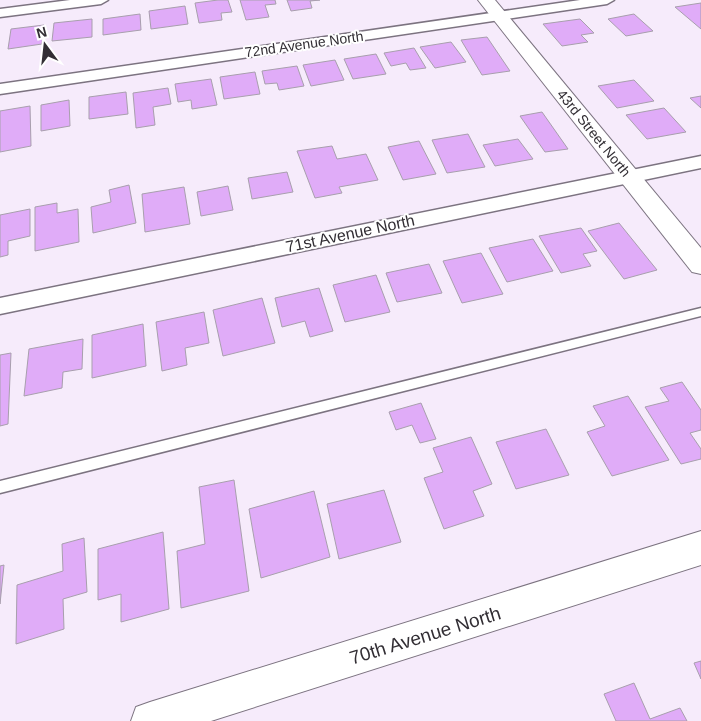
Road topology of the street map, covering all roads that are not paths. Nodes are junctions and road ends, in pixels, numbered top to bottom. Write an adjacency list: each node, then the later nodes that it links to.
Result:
1 (101, 0): 4 (street)
2 (486, 0): 5 (street, 43rd Street North)
3 (607, 0): 5 (street, 72nd Avenue North)
4 (0, 13)
5 (499, 16): 6 (street, 72nd Avenue North); 8 (street, 43rd Street North)
6 (0, 89)
7 (701, 162): 8 (street, 71st Avenue North)
8 (629, 176): 9 (street, 43rd Street North); 10 (street, 71st Avenue North)
9 (701, 265)
10 (0, 306)
11 (701, 312): 12 (lane)
12 (0, 487)
13 (701, 548): 14 (street, 70th Avenue North)
14 (150, 721)

